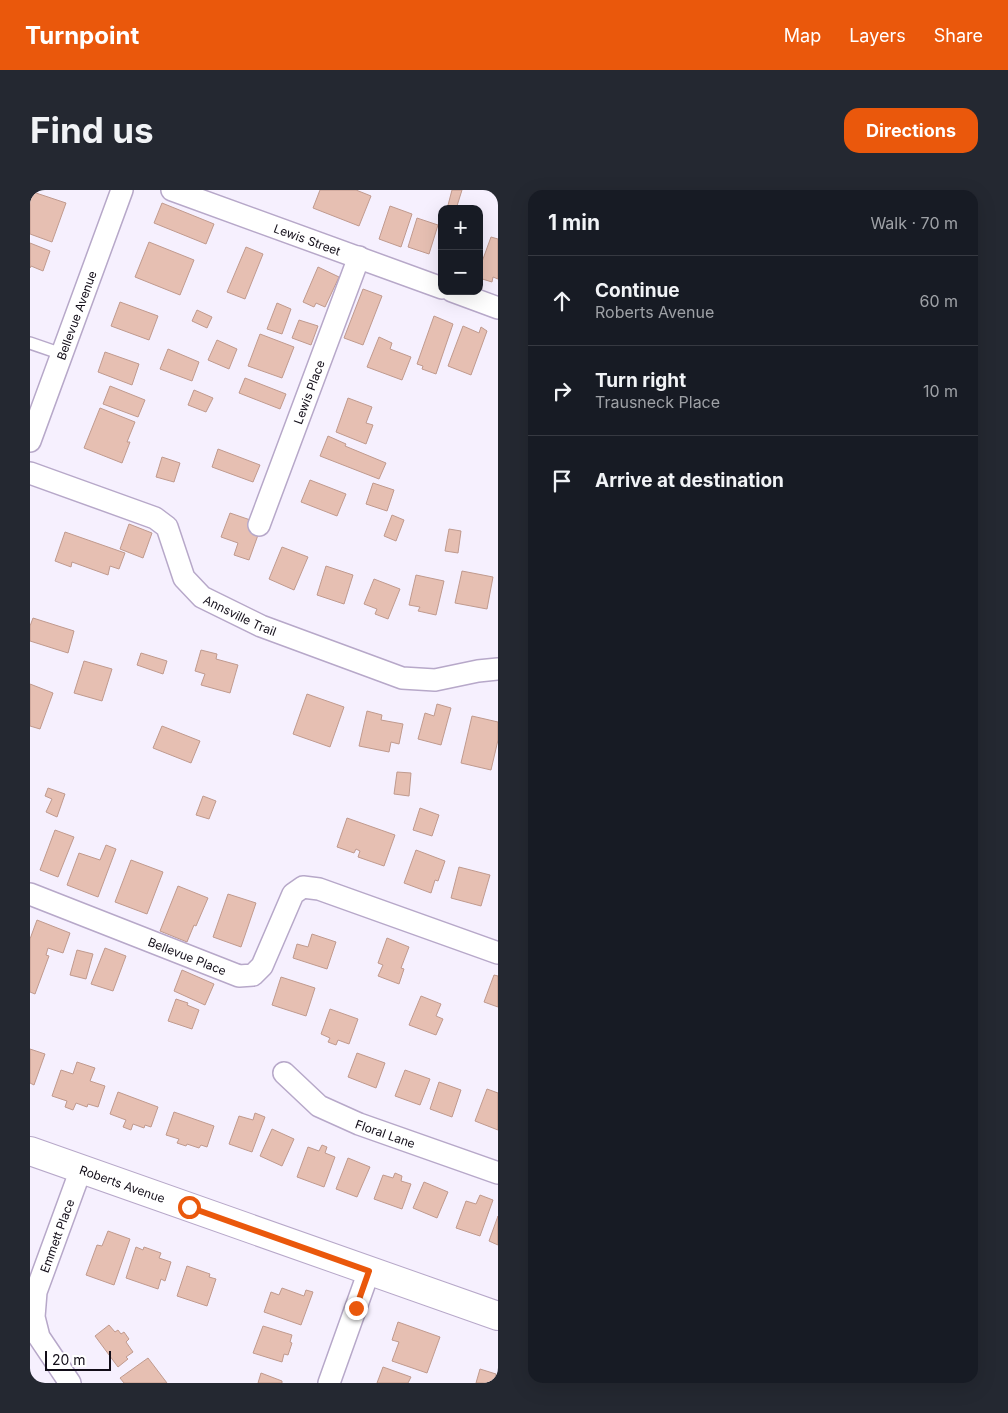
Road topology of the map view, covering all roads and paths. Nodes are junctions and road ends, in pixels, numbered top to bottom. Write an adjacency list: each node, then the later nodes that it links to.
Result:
1 (122, 190): 8 (street, Bellevue Avenue)
2 (172, 190): 3 (street, Lewis Street)
3 (359, 257): 4 (street, Lewis Street); 11 (street, Lewis Place)
4 (438, 287)
5 (463, 295): 6 (street)
6 (498, 308)
7 (30, 343): 8 (lane)
8 (62, 354): 9 (street, Bellevue Avenue)
9 (30, 441)
10 (30, 473): 12 (street, Annsville Trail)
11 (259, 525)
12 (498, 670)
13 (30, 894): 14 (street, Bellevue Place)
14 (498, 953)
15 (284, 1072): 18 (street, Floral Lane)
16 (30, 1151): 17 (street, Roberts Avenue)
17 (81, 1169): 19 (street, Roberts Avenue); 21 (street, Emmett Place)
18 (498, 1172)
19 (369, 1271): 20 (street, Roberts Avenue); 22 (street)
20 (498, 1316)
21 (70, 1383)
22 (330, 1383)

